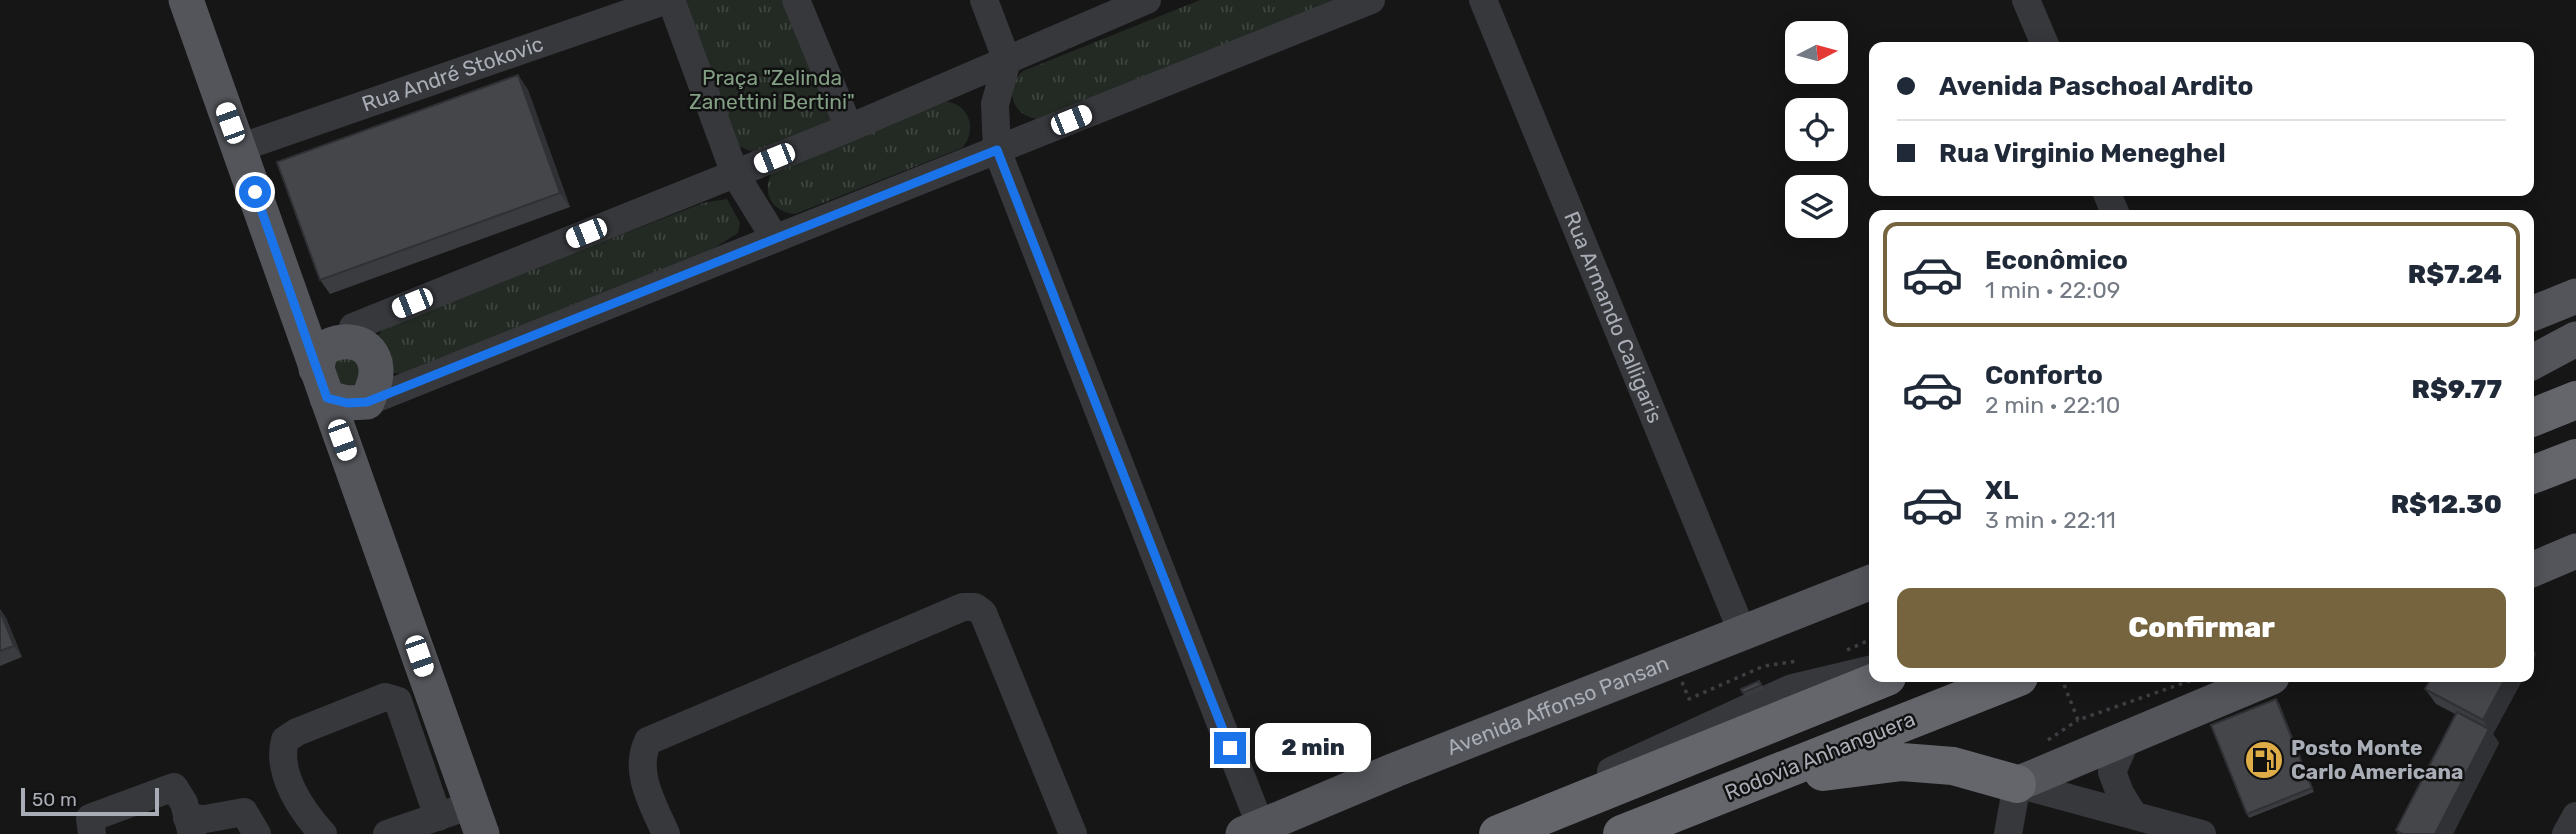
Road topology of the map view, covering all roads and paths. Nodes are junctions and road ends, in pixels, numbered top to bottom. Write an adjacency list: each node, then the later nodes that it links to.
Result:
1 (186, 0): 12 (main road)
2 (669, 0): 12 (street, Rua André Stokovic); 14 (street)
3 (796, 0): 11 (street)
4 (984, 0): 10 (street)
5 (1147, 0): 10 (street)
6 (1371, 0): 13 (street)
7 (1483, 0): 36 (street, Rua Armando Calligaris)
8 (2026, 0): 9 (street)
9 (2044, 42)
10 (1007, 61): 11 (street); 13 (street)
11 (849, 128): 14 (street)
12 (239, 148): 16 (main road)
13 (997, 150): 15 (street); 55 (street)
14 (736, 174): 15 (street); 21 (street)
15 (774, 237): 28 (street)
16 (278, 258): 21 (main road); 26 (main road)
17 (2576, 296): 18 (main road)
18 (2534, 313)
19 (2576, 321): 20 (main road)
20 (2534, 333)
21 (351, 334): 26 (main road); 28 (main road)
22 (2576, 339): 24 (main road)
23 (2576, 360): 25 (main road)
24 (2534, 361)
25 (2534, 378)
26 (322, 383): 28 (main road); 32 (main road)
27 (2576, 400): 29 (highway)
28 (367, 402): 32 (main road)
29 (2534, 417)
30 (2576, 458): 31 (highway)
31 (2534, 474)
32 (366, 508): 53 (main road)
33 (2576, 551): 34 (main road)
34 (2534, 569)
35 (1869, 584): 36 (main road, Avenida Affonso Pansan)
36 (1743, 634): 37 (main road, Avenida Affonso Pansan)
37 (1673, 661): 38 (path); 55 (main road, Avenida Affonso Pansan)
38 (1800, 661)
39 (1869, 669): 50 (street)
40 (1875, 682): 50 (highway)
41 (2005, 682): 63 (highway, Rodovia Anhanguera)
42 (2063, 682): 45 (path)
43 (2185, 682): 45 (path)
44 (2260, 682): 46 (main road)
45 (2078, 720): 47 (path)
46 (2126, 740): 48 (main road); 49 (street)
47 (2044, 743)
48 (2017, 784): 49 (street); 63 (highway); 64 (street)
49 (2133, 814): 65 (street)
50 (1543, 816): 62 (highway)
51 (2576, 816): 66 (street)
52 (438, 817): 53 (street); 58 (street); 59 (street)
53 (477, 820)
54 (190, 826): 56 (street); 57 (street)
55 (1252, 830)
56 (92, 834)
57 (257, 834)
58 (323, 834)
59 (387, 834)
60 (666, 834): 61 (street)
61 (1073, 834)
62 (1498, 834)
63 (1623, 834)
64 (2007, 834)
65 (2202, 834)
66 (2566, 834)

